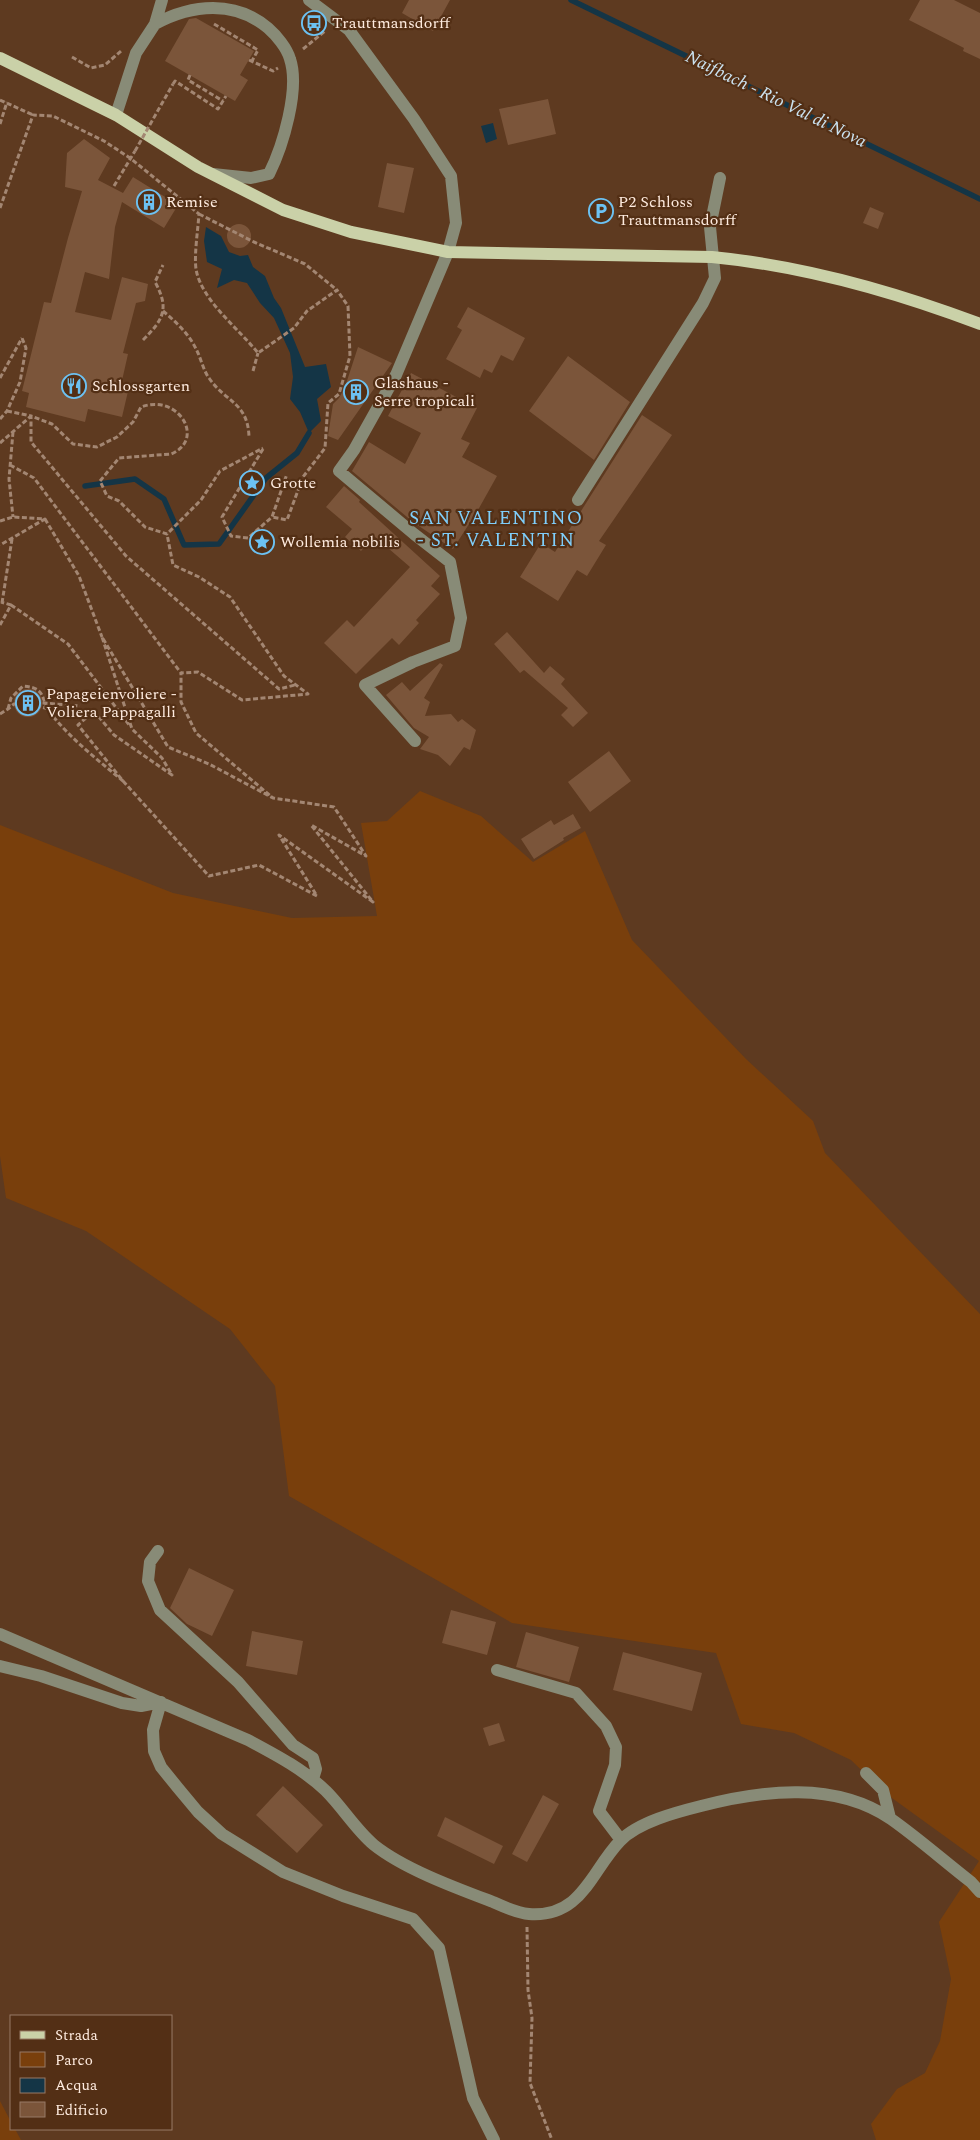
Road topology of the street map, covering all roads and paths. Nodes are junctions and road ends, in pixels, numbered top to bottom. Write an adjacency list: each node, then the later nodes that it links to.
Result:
1 (162, 0): 4 (street)
2 (309, 0): 23 (street)
3 (189, 9): 4 (street); 8 (path); 18 (street)
4 (155, 24): 5 (street)
5 (145, 39): 6 (path); 15 (street)
6 (72, 57)
7 (0, 58): 15 (main road)
8 (252, 61)
9 (190, 75): 12 (path)
10 (226, 96): 12 (path)
11 (0, 100): 13 (path)
12 (223, 101): 17 (path, bridge)
13 (7, 102): 14 (path); 16 (path)
14 (33, 115): 17 (path); 21 (path)
15 (116, 115): 18 (main road)
16 (0, 124)
17 (130, 158): 20 (path); 22 (path)
18 (213, 174): 23 (main road)
19 (720, 178): 24 (street)
20 (114, 186)
21 (0, 208)
22 (199, 214): 26 (path); 30 (path)
23 (448, 252): 24 (main road); 61 (street)
24 (712, 257): 28 (main road); 41 (street)
25 (163, 265): 27 (path)
26 (337, 290): 30 (path); 43 (path)
27 (163, 311): 29 (path); 37 (path)
28 (980, 324)
29 (143, 340)
30 (258, 353): 31 (path)
31 (253, 371)
32 (0, 378): 33 (path)
33 (8, 411): 34 (path); 35 (path)
34 (31, 416): 36 (path); 46 (path); 54 (path)
35 (0, 419)
36 (13, 431): 38 (path); 39 (path)
37 (249, 437)
38 (0, 443)
39 (10, 465): 42 (path); 53 (path)
40 (287, 474): 43 (path)
41 (578, 500)
42 (13, 516): 44 (path); 45 (path)
43 (272, 517): 46 (path)
44 (45, 519): 47 (path); 52 (path)
45 (0, 521)
46 (167, 534): 54 (path)
47 (12, 538): 48 (path); 49 (path)
48 (0, 545)
49 (1, 602): 50 (path)
50 (11, 605): 51 (path); 60 (path)
51 (0, 625)
52 (102, 637): 60 (path); 63 (path)
53 (181, 674): 54 (path); 63 (path)
54 (295, 685)
55 (19, 704): 56 (path, bridge); 57 (path); 58 (path)
56 (80, 706)
57 (49, 709): 58 (path); 62 (path)
58 (8, 710): 59 (path)
59 (0, 714)
60 (132, 730): 62 (path)
61 (416, 741)
62 (123, 781): 63 (path)
63 (273, 798)
64 (158, 1551): 70 (street)
65 (0, 1634): 68 (street)
66 (0, 1666): 68 (street)
67 (497, 1670): 72 (street)
68 (161, 1702): 70 (street); 75 (street)
69 (866, 1773): 71 (street)
70 (313, 1779): 74 (street)
71 (890, 1818): 72 (street); 73 (street)
72 (621, 1840): 74 (street)
73 (980, 1892)
74 (529, 1914): 76 (path)
75 (494, 2140)
76 (552, 2140)

